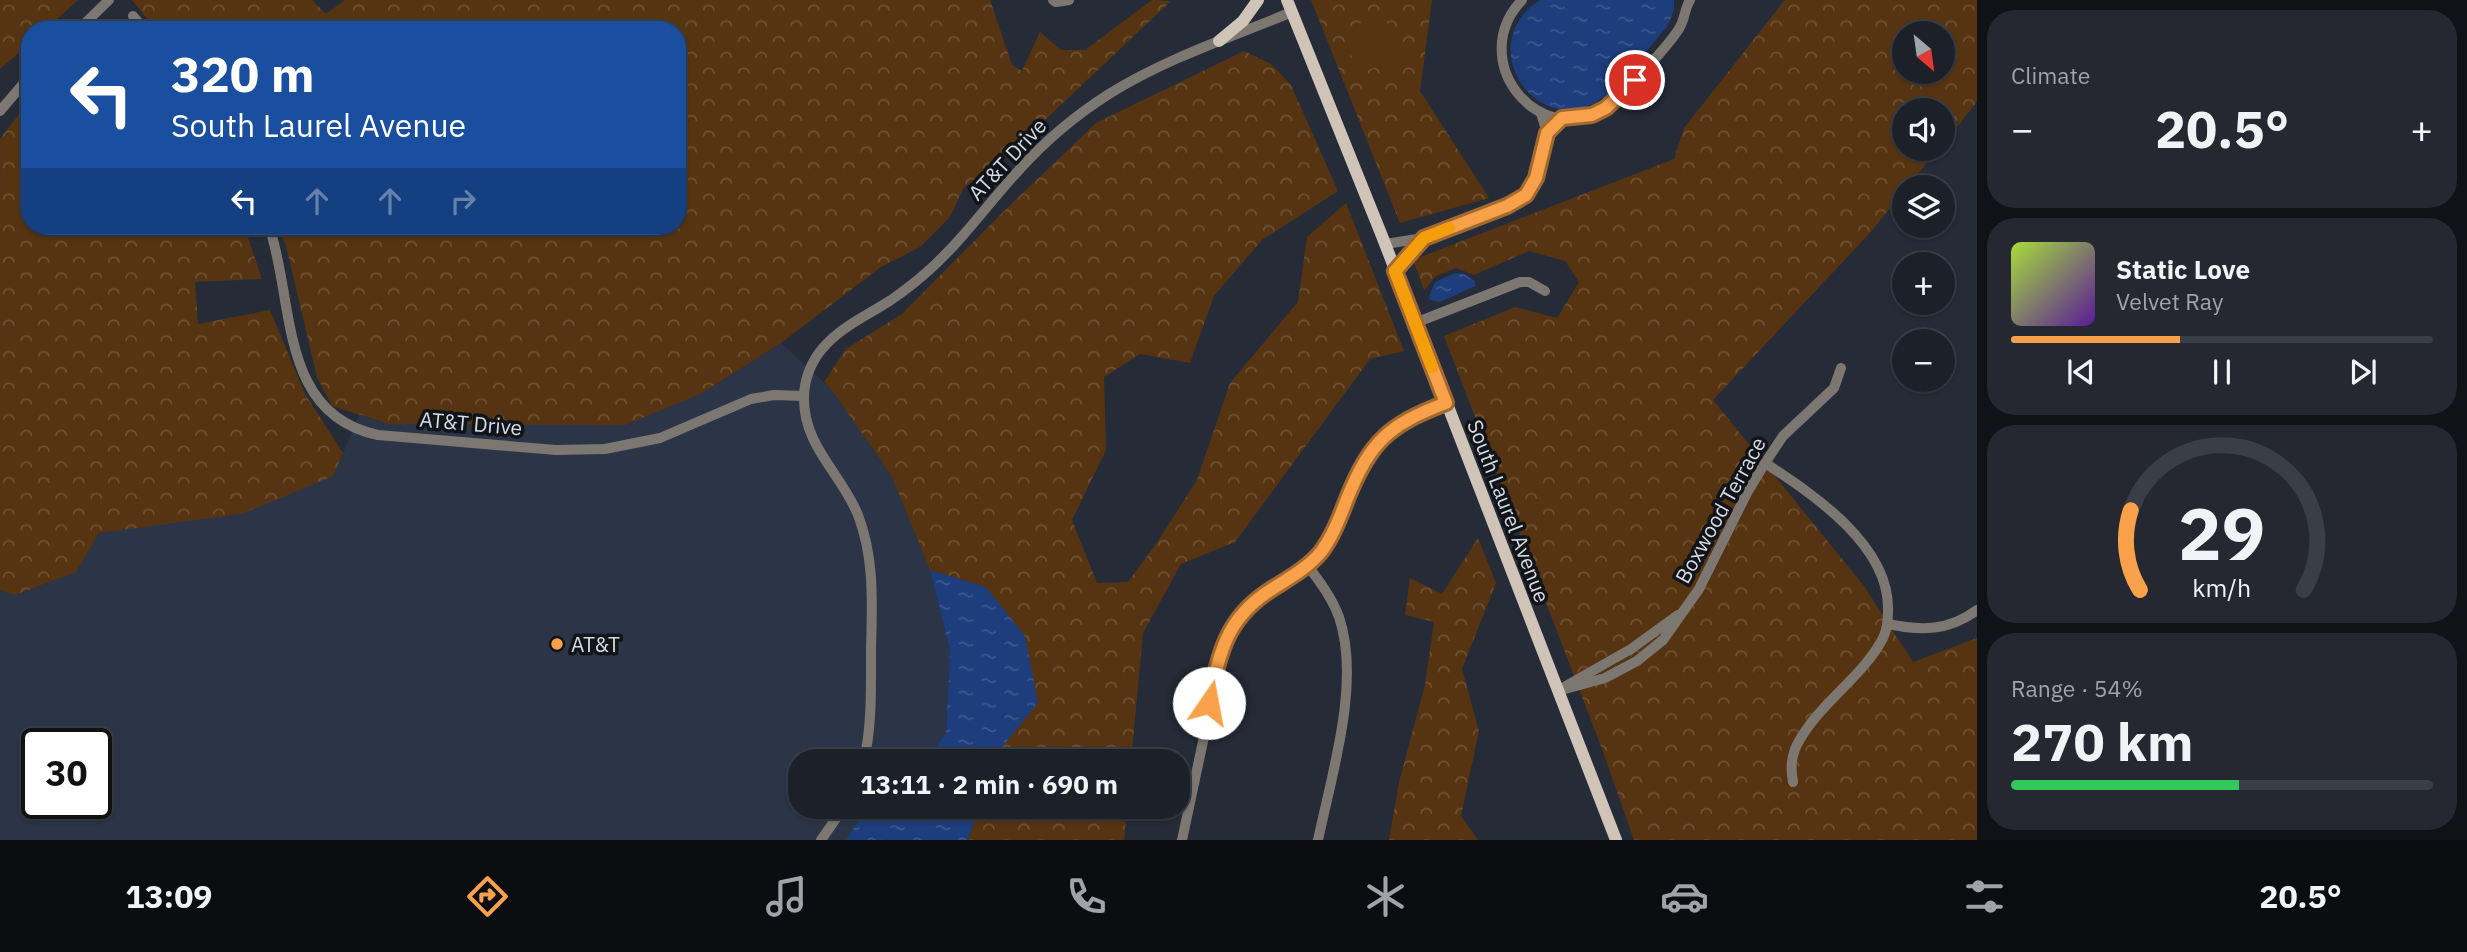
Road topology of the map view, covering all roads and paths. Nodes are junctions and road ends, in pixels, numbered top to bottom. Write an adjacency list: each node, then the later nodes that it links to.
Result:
1 (109, 0): 9 (street)
2 (1053, 0): 3 (street)
3 (1069, 0)
4 (1258, 0): 11 (main road)
5 (1521, 0): 14 (street)
6 (1688, 1): 15 (street)
7 (1290, 6): 11 (street, AT&T Drive); 19 (main road, South Laurel Avenue)
8 (133, 16): 10 (street)
9 (87, 21)
10 (137, 21)
11 (1219, 41): 24 (street, AT&T Drive)
12 (21, 86): 13 (street)
13 (0, 111)
14 (1541, 113): 15 (street); 16 (street)
15 (1562, 118): 16 (street)
16 (1547, 133): 18 (street)
17 (271, 235): 24 (street, AT&T Drive)
18 (1424, 238): 19 (street); 20 (street)
19 (1385, 244): 20 (main road, South Laurel Avenue)
20 (1395, 271): 22 (main road, South Laurel Avenue)
21 (1545, 290): 22 (street)
22 (1415, 323): 25 (main road, South Laurel Avenue)
23 (1841, 368): 26 (street, Boxwood Terrace)
24 (804, 396): 31 (street, AT&T Drive)
25 (1446, 403): 27 (street); 30 (main road, South Laurel Avenue)
26 (1765, 463): 29 (street); 30 (street, Boxwood Terrace)
27 (1308, 566): 35 (street); 36 (street)
28 (1977, 610): 29 (street)
29 (1888, 624): 32 (street)
30 (1558, 691): 37 (main road, South Laurel Avenue)
31 (866, 749)
32 (1793, 782)
33 (836, 819): 34 (street)
34 (821, 840)
35 (1182, 840)
36 (1318, 840)
37 (1616, 840)

